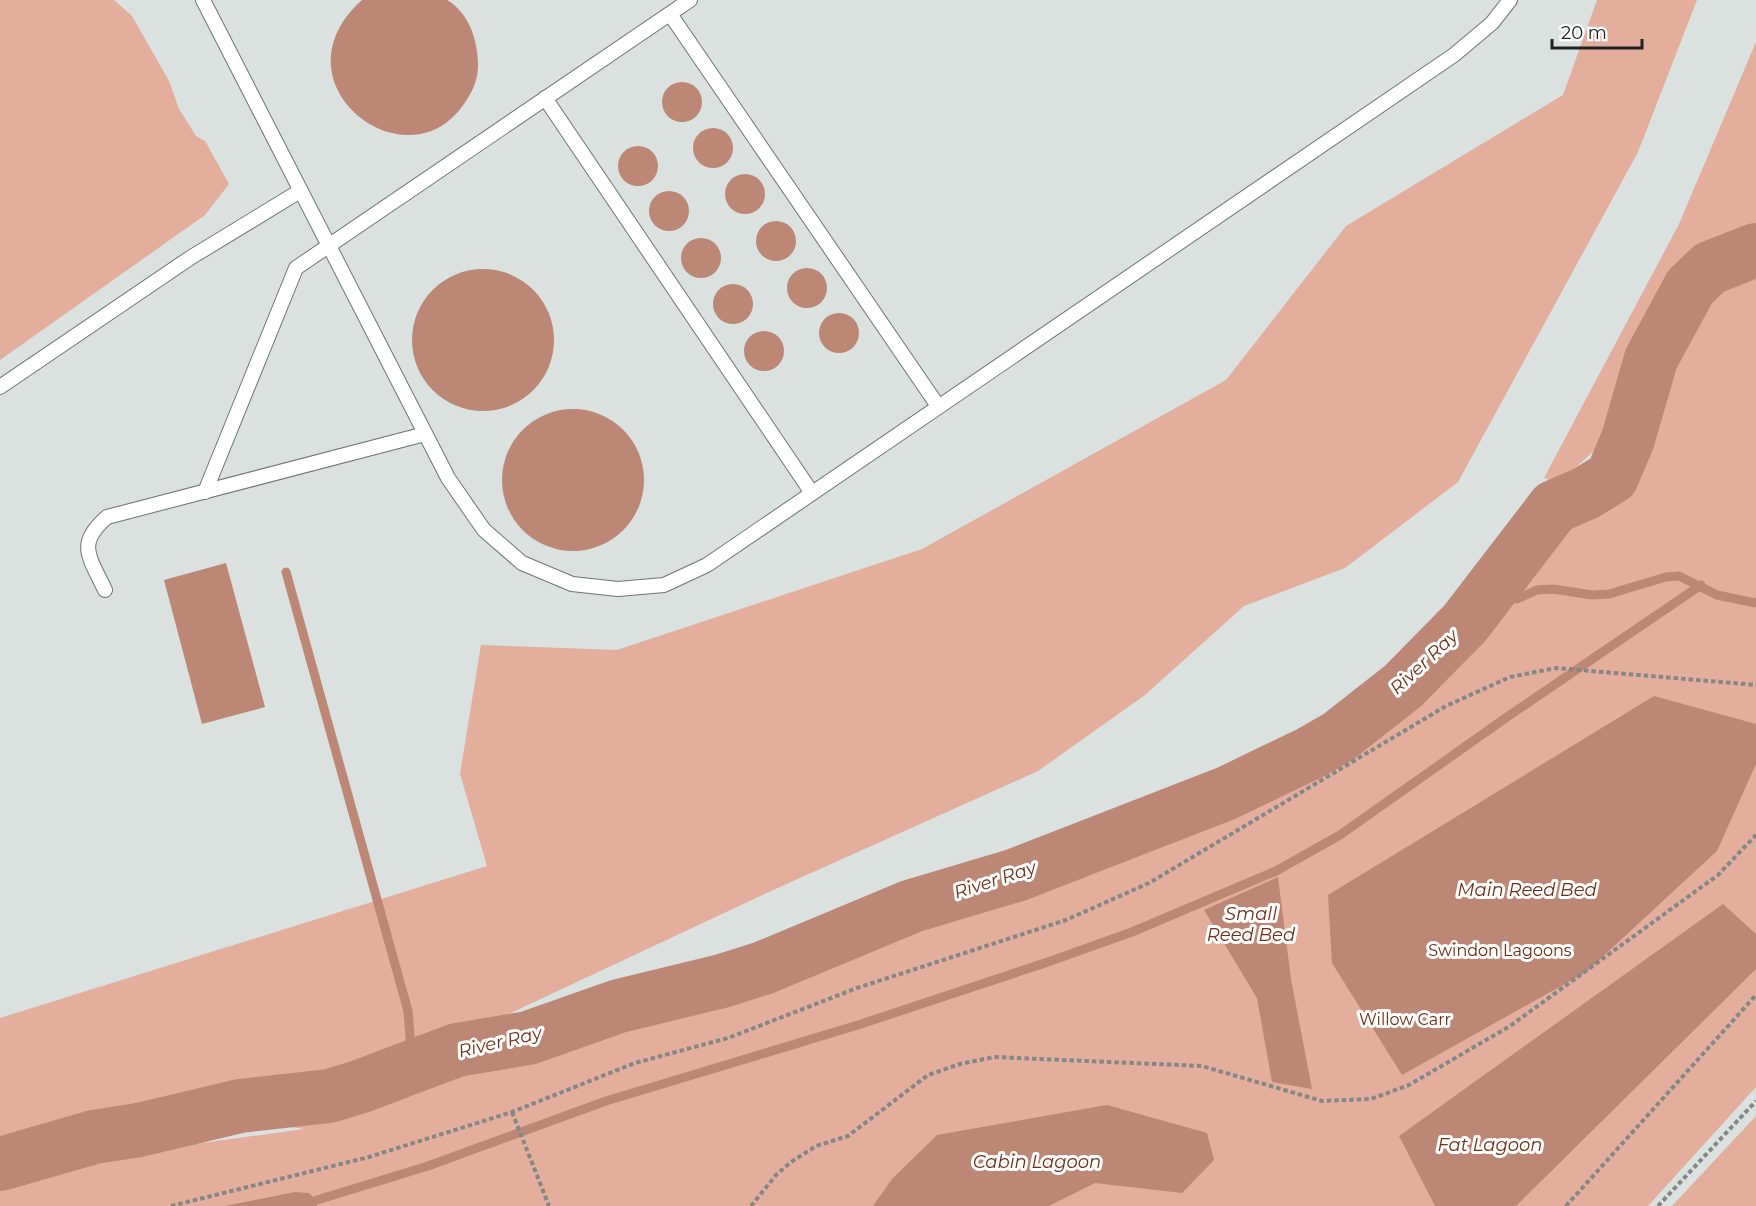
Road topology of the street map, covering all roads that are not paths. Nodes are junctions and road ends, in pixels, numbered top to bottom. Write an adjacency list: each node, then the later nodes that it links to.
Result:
1 (203, 0): 6 (lane)
2 (690, 0): 4 (lane)
3 (1510, 0): 9 (lane)
4 (670, 14): 5 (lane); 9 (lane)
5 (545, 98): 7 (lane); 12 (lane)
6 (300, 191): 7 (lane); 8 (lane)
7 (328, 245): 10 (lane); 11 (lane)
8 (0, 387)
9 (938, 406): 12 (lane)
10 (425, 434): 11 (lane); 12 (lane)
11 (205, 492): 13 (lane)
12 (813, 493)
13 (105, 590)

